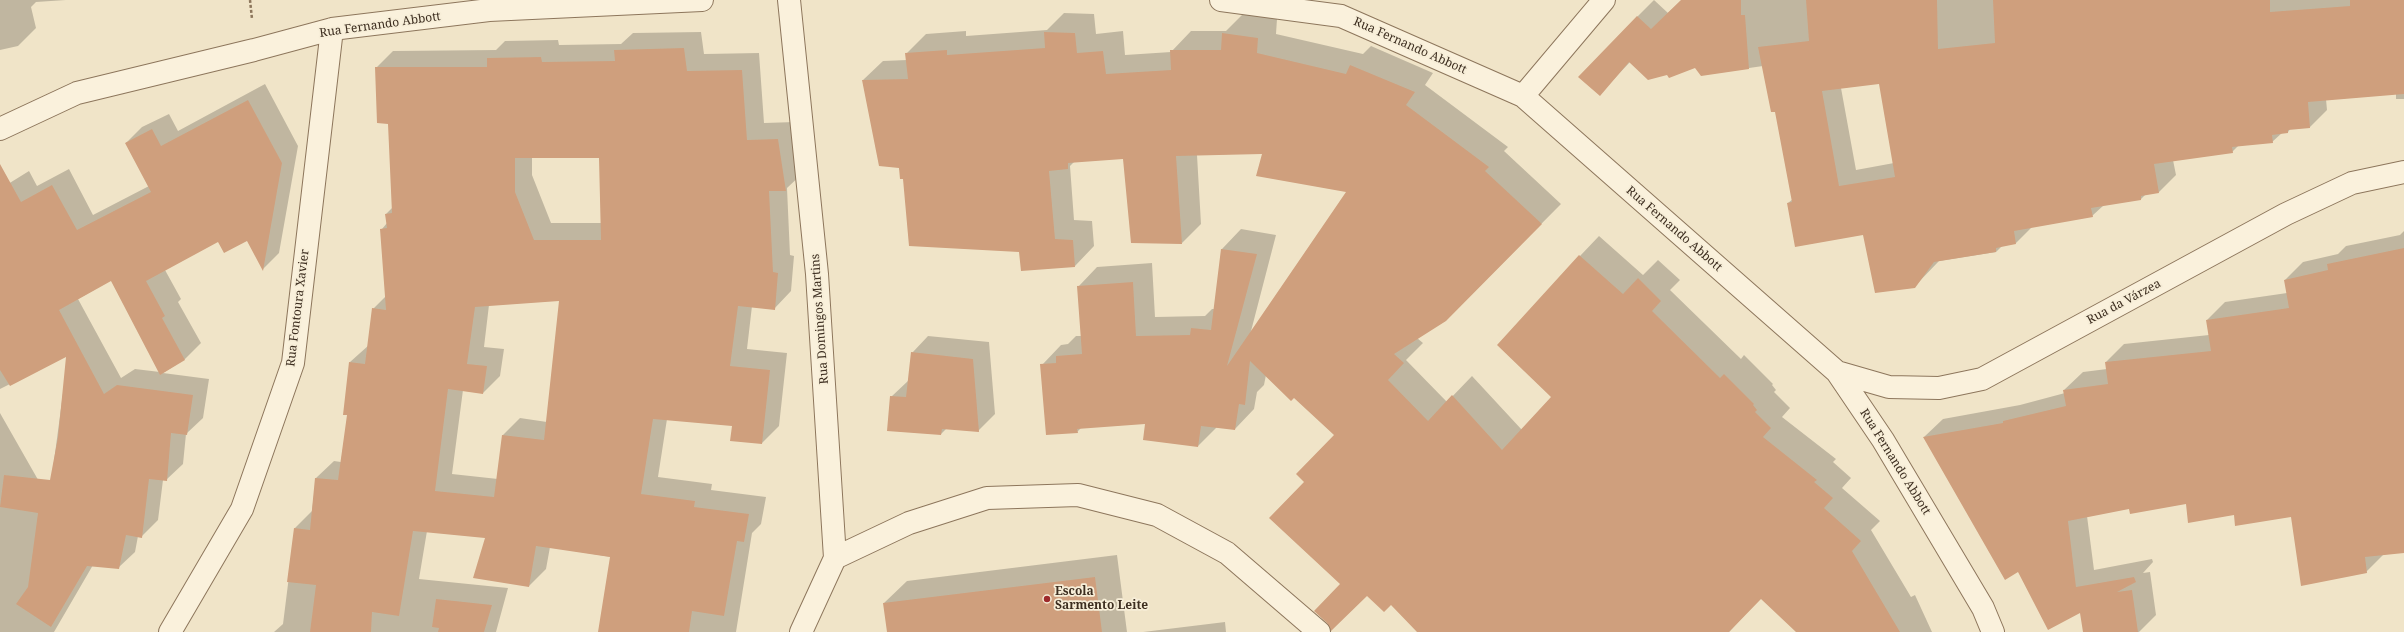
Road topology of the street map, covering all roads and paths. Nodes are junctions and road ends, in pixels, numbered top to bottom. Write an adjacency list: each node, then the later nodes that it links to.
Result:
1 (702, 0): 5 (street, Rua Fernando Abbott)
2 (789, 0): 11 (street, Rua Domingos Martins)
3 (1221, 0): 7 (street, Rua Fernando Abbott)
4 (1604, 0): 7 (street)
5 (489, 5): 6 (street, Rua Fernando Abbott)
6 (332, 29): 8 (street, Rua Fernando Abbott); 12 (street, Rua Fontoura Xavier)
7 (1523, 96): 10 (street, Rua Fernando Abbott)
8 (0, 129)
9 (2404, 172): 10 (street, Rua da Várzea)
10 (1837, 372): 15 (street, Rua Fernando Abbott)
11 (836, 558): 13 (street, Rua Domingos Martins); 14 (street)
12 (170, 632)
13 (800, 632)
14 (1319, 632)
15 (1993, 632)

